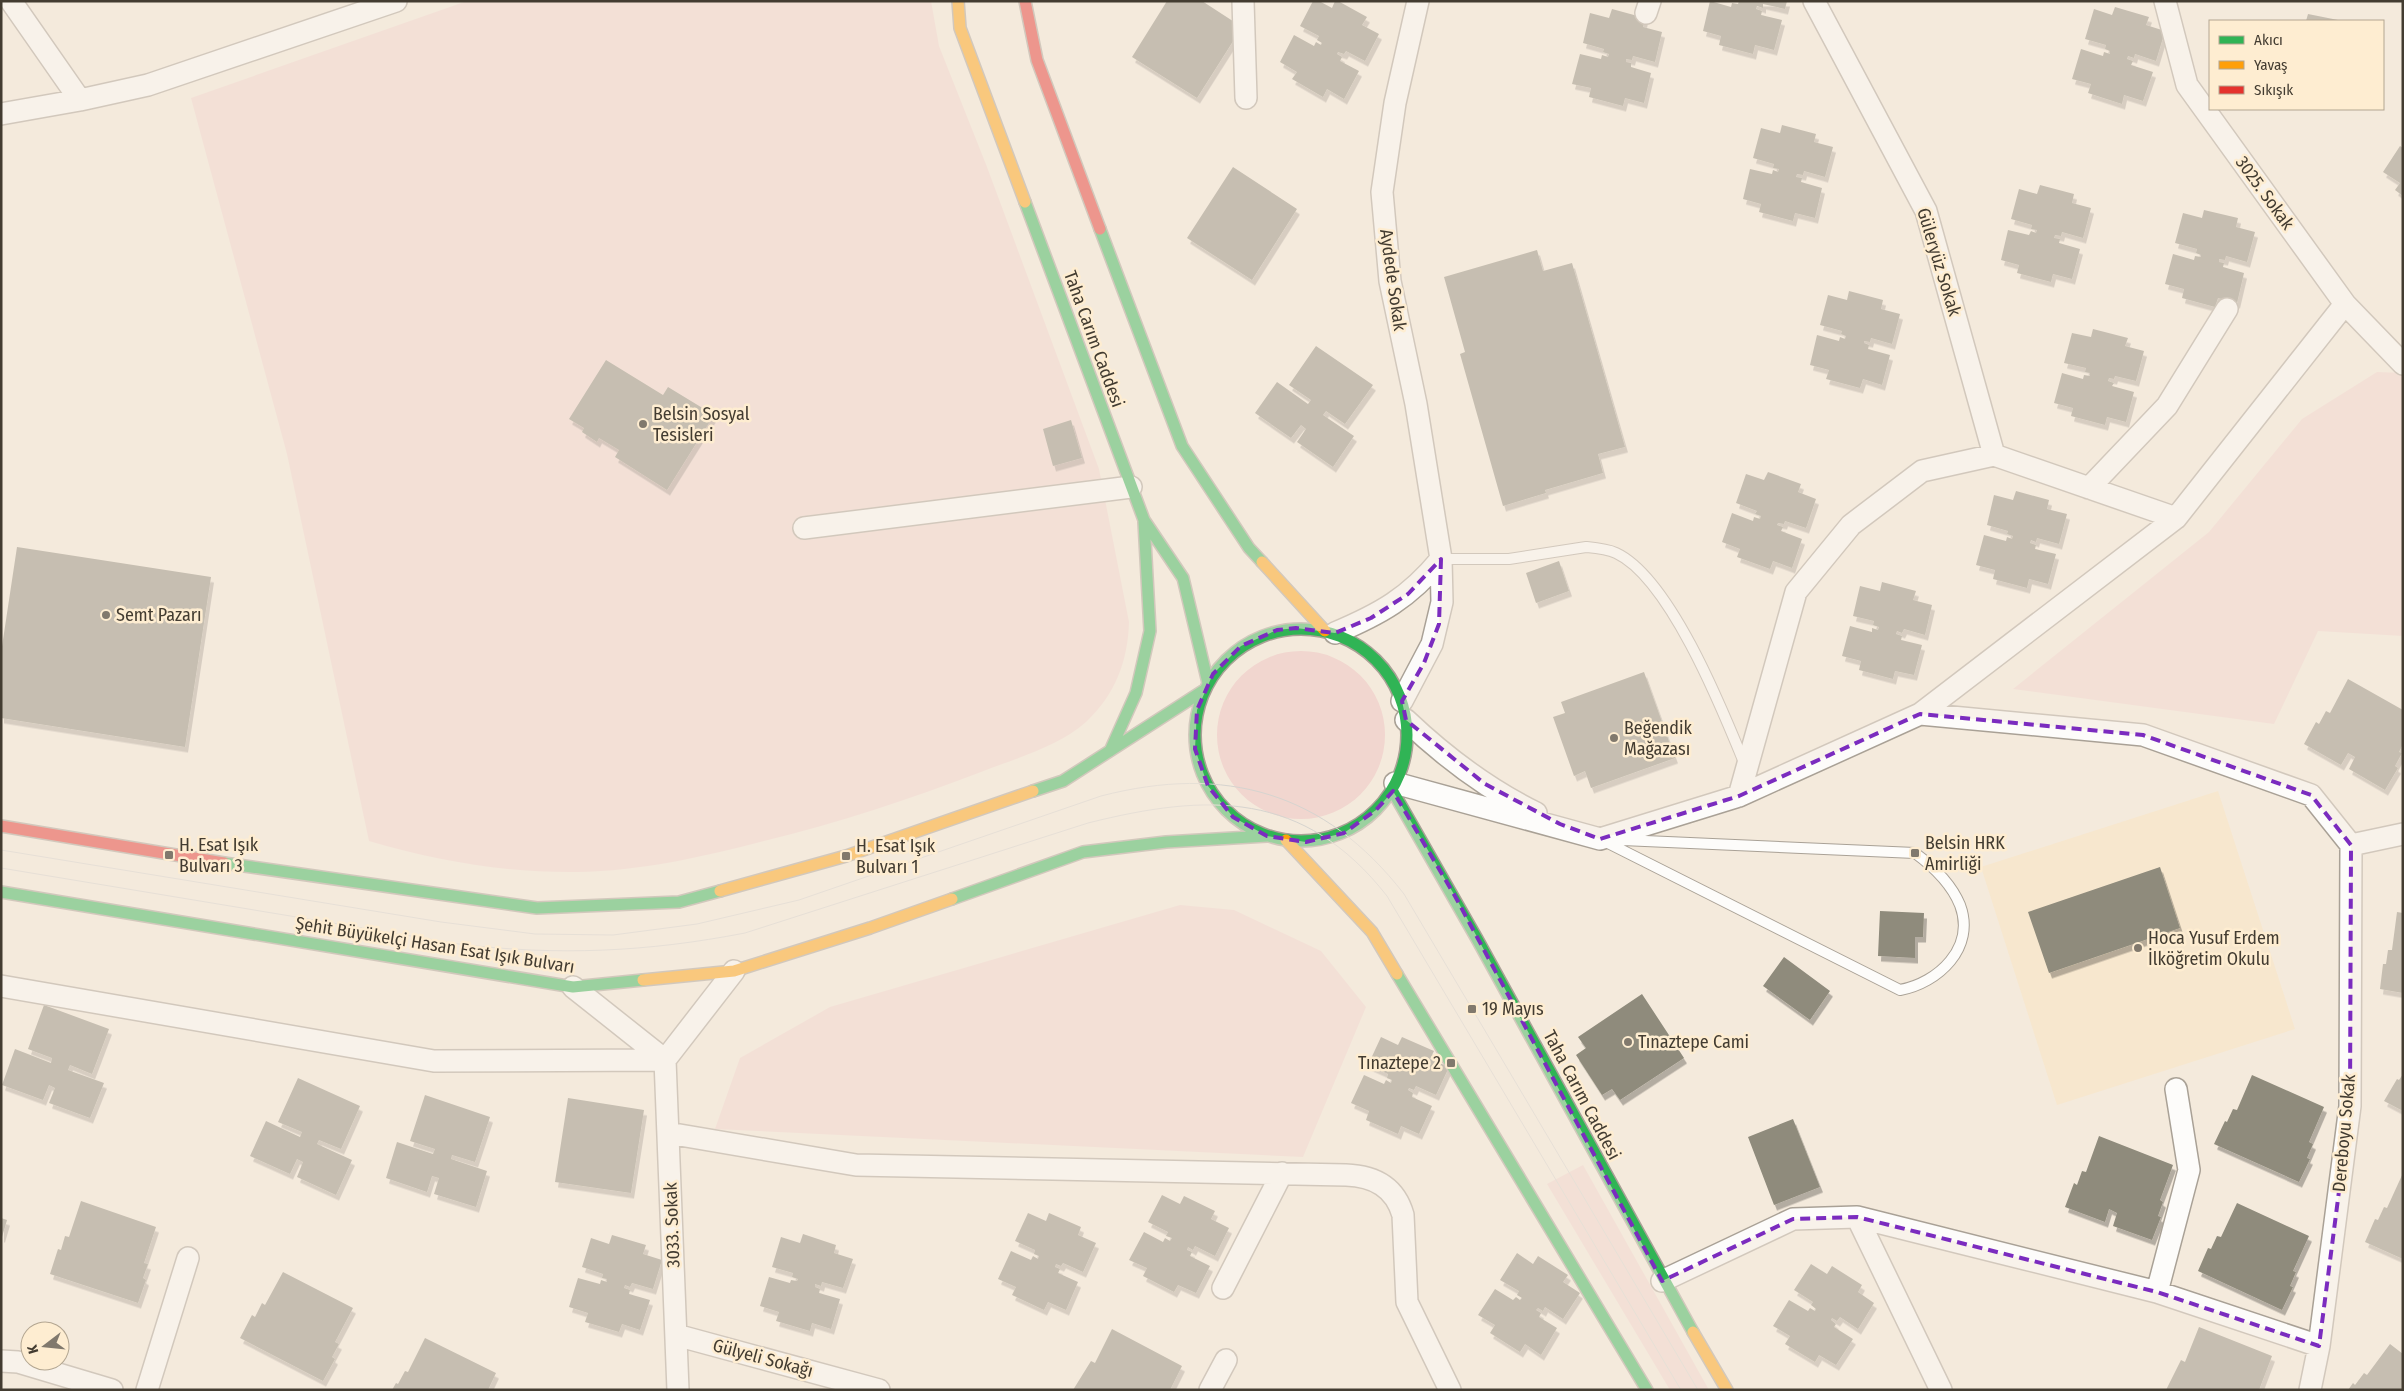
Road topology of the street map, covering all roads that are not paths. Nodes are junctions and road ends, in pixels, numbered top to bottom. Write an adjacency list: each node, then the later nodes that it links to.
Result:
1 (10, 1): 10 (street)
2 (396, 1): 10 (street)
3 (958, 1): 16 (main road, Taha Carım Caddesi)
4 (1025, 1): 22 (main road)
5 (1243, 1): 9 (street)
6 (1418, 1): 21 (street, Aydede Sokak)
7 (1814, 1): 15 (street, Güleryüz Sokak)
8 (2165, 1): 12 (street, 3025. Sokak)
9 (1246, 98)
10 (80, 100): 11 (street)
11 (1, 114)
12 (2345, 304): 14 (street, 3025. Sokak); 18 (street)
13 (2227, 309): 17 (street)
14 (2403, 364)
15 (1994, 455): 17 (street); 27 (street)
16 (1131, 487): 19 (main road, Taha Carım Caddesi); 20 (street)
17 (2089, 488): 18 (street)
18 (2176, 518): 25 (street)
19 (1144, 520): 23 (main road, Taha Carım Caddesi); 26 (main road)
20 (804, 528)
21 (1441, 559): 22 (street); 24 (street, Aydede Sokak); 27 (lane)
22 (1330, 632): 23 (main road); 24 (main road)
23 (1206, 687): 26 (main road); 32 (main road)
24 (1404, 711): 28 (main road); 33 (street)
25 (1920, 714): 29 (street); 35 (street)
26 (1110, 751): 30 (main road)
27 (1747, 768): 29 (street)
28 (1394, 786): 33 (street); 34 (main road); 46 (main road, Taha Carım Caddesi)
29 (1739, 796): 33 (street)
30 (1, 826)
31 (2403, 834): 35 (street)
32 (1267, 836): 34 (main road); 37 (main road, Şehit Büyükelçi Hasan Esat Işık Bulvarı)
33 (1600, 839): 33 (lane)
34 (1286, 840): 59 (main road)
35 (2351, 845): 50 (street, Dereboyu Sokak)
36 (1, 892): 39 (main road, Şehit Büyükelçi Hasan Esat Işık Bulvarı)
37 (734, 971): 39 (main road, Şehit Büyükelçi Hasan Esat Işık Bulvarı); 40 (street)
38 (1, 986): 40 (street)
39 (573, 986): 40 (street)
40 (665, 1060): 42 (street, 3033. Sokak)
41 (2176, 1089): 48 (street)
42 (668, 1133): 43 (street); 49 (street, 3033. Sokak)
43 (1282, 1173): 47 (street); 58 (street)
44 (1857, 1217): 46 (street); 48 (street); 61 (street)
45 (188, 1258): 54 (street)
46 (1662, 1280): 60 (main road, Taha Carım Caddesi)
47 (1223, 1288)
48 (2157, 1292): 50 (street)
49 (676, 1335): 55 (street, 3033. Sokak); 56 (street, Gülyeli Sokağı)
50 (2319, 1346): 62 (street, Dereboyu Sokak)
51 (1226, 1360): 57 (street)
52 (1, 1361): 53 (street)
53 (112, 1390)
54 (147, 1390)
55 (678, 1390)
56 (879, 1390)
57 (1210, 1390)
58 (1450, 1390)
59 (1647, 1390)
60 (1727, 1390)
61 (1941, 1390)
62 (2310, 1390)

